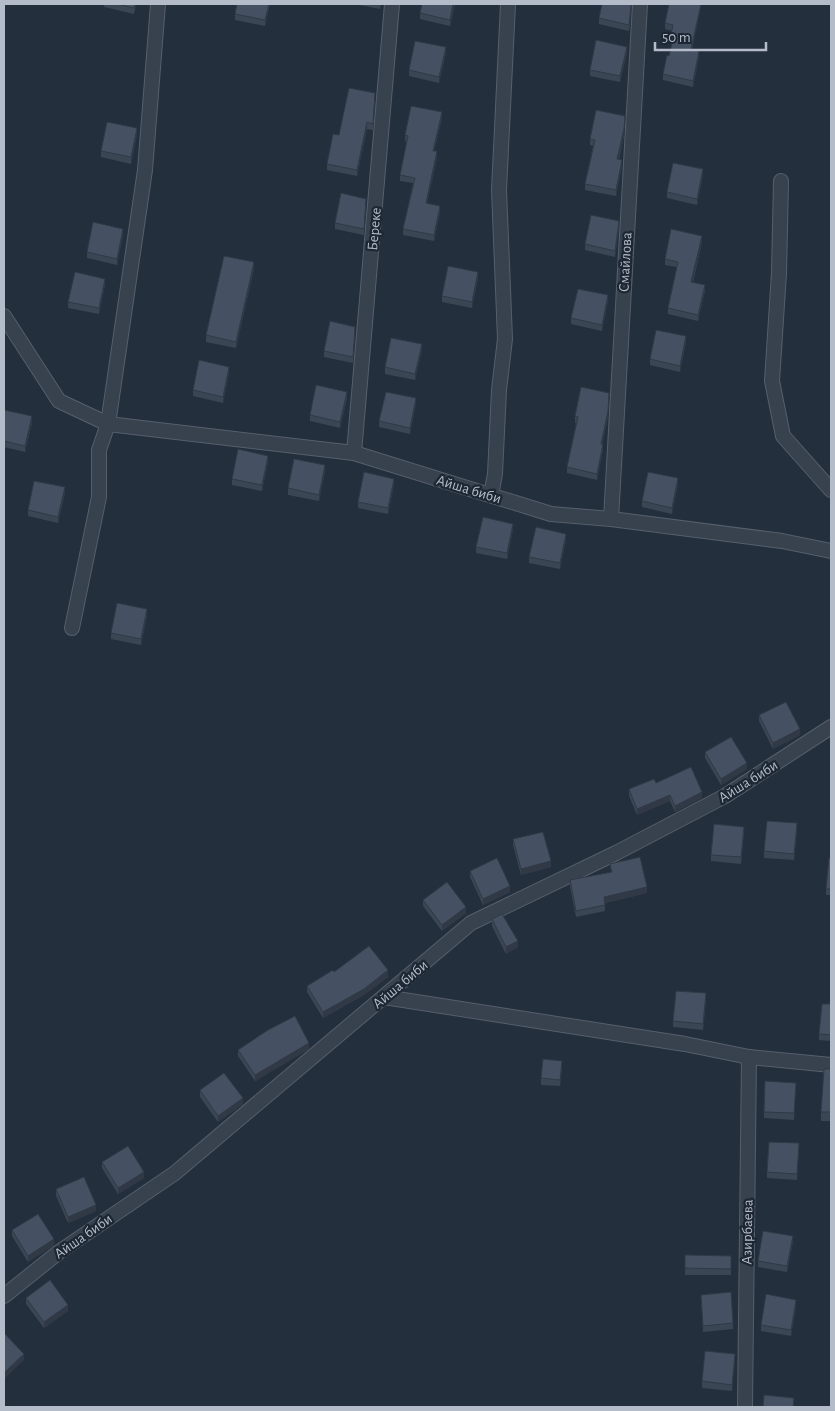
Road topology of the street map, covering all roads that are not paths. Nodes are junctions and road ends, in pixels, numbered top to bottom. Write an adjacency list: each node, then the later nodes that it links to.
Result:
1 (158, 4): 7 (street)
2 (392, 4): 8 (street, Береке)
3 (508, 4): 10 (street)
4 (640, 4): 11 (street, Смайлова)
5 (781, 182): 9 (street)
6 (4, 316): 7 (street, Айша биби)
7 (108, 424): 8 (street, Айша биби); 13 (street)
8 (354, 453): 10 (street, Айша биби)
9 (831, 490)
10 (491, 495): 11 (street, Айша биби)
11 (611, 519): 12 (street, Айша биби)
12 (831, 551)
13 (72, 628)
14 (831, 727): 15 (street, Айша биби)
15 (384, 998): 16 (street); 18 (street, Айша биби)
16 (749, 1057): 17 (street); 19 (street, Азирбаева)
17 (831, 1065)
18 (4, 1296)
19 (745, 1407)

